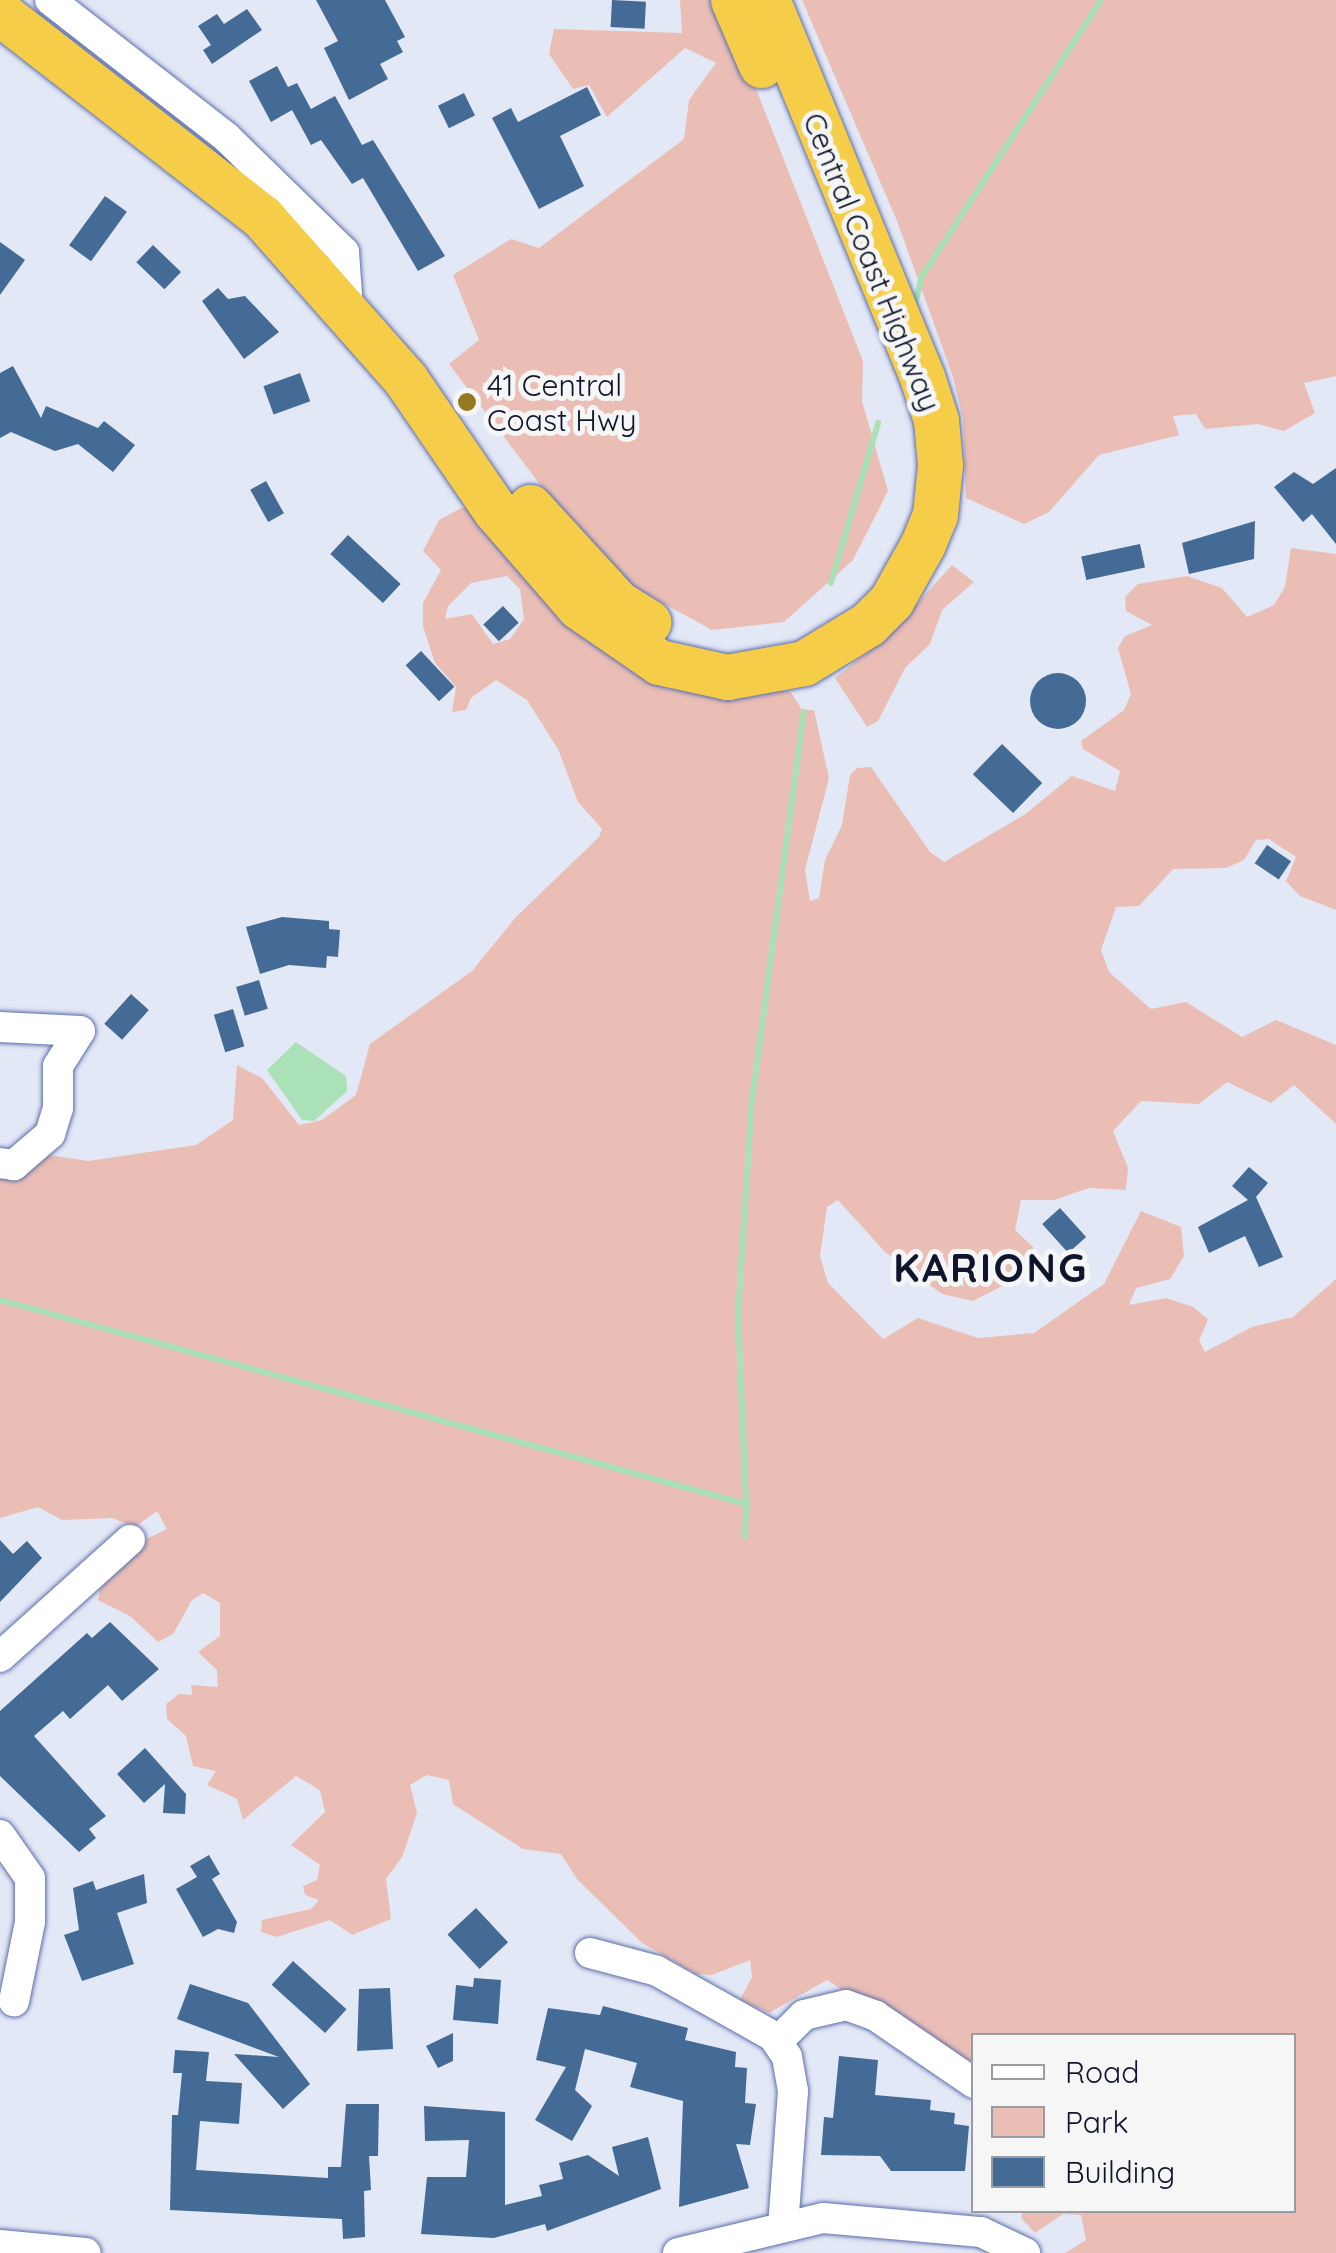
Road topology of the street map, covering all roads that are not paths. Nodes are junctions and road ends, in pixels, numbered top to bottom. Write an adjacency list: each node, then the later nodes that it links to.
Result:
1 (50, 0): 5 (street)
2 (733, 0): 6 (highway, Central Coast Highway)
3 (767, 0): 6 (highway, Central Coast Highway)
4 (3, 20): 5 (highway, Central Coast Highway)
5 (348, 309): 6 (highway, Central Coast Highway)
6 (406, 380)
7 (12, 1028): 8 (street)
8 (0, 1162)
9 (130, 1540): 10 (street)
10 (0, 1658)
11 (0, 1835): 13 (street)
12 (590, 1953): 14 (street)
13 (14, 2001)
14 (777, 2042): 15 (street); 16 (street)
15 (971, 2080)
16 (783, 2226): 19 (street); 20 (street)
17 (0, 2245): 18 (street)
18 (86, 2253)
19 (678, 2253)
20 (1025, 2253)

